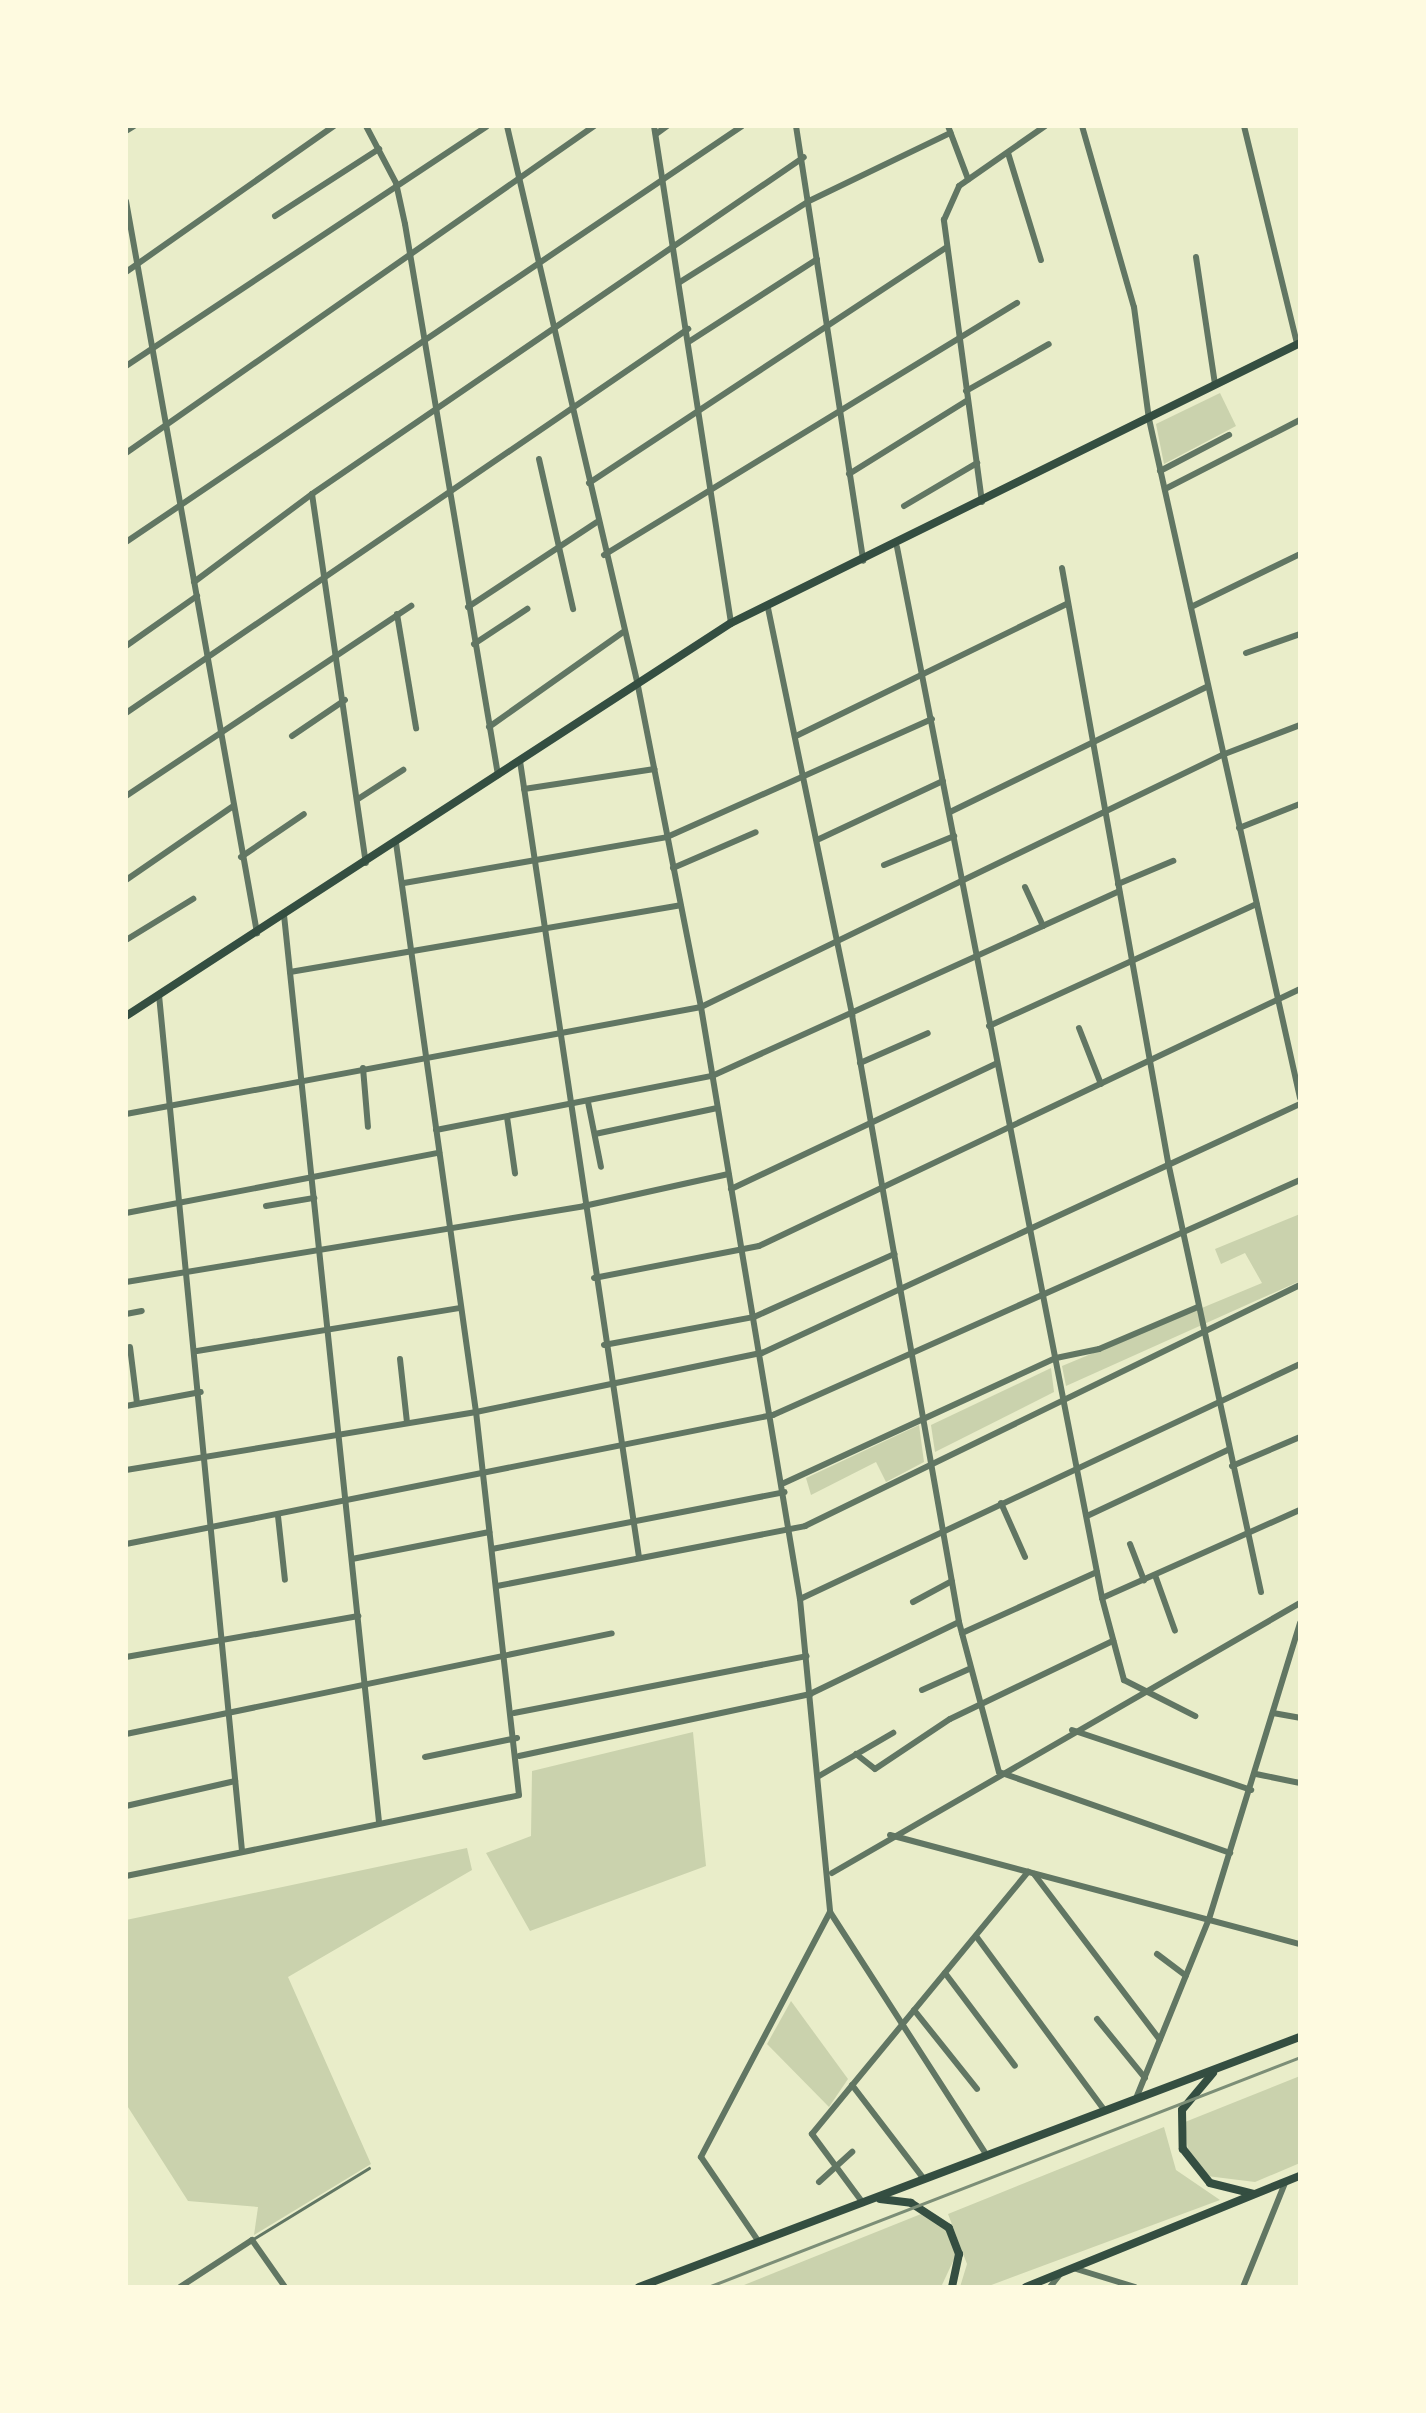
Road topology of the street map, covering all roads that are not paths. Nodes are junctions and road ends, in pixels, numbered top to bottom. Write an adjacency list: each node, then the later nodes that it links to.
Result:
1 (134, 126): 15 (street)
2 (334, 126): 32 (street)
3 (366, 126): 16 (street)
4 (487, 126): 22 (street)
5 (507, 126): 21 (street)
6 (594, 126): 21 (street)
7 (667, 126): 14 (street)
8 (742, 126): 19 (street)
9 (796, 126): 18 (street)
10 (1045, 126): 17 (street)
11 (1082, 126): 54 (street)
12 (1244, 126): 44 (street)
13 (949, 129): 20 (street); 24 (street)
14 (655, 130): 19 (street)
15 (126, 131)
16 (379, 149): 22 (street); 25 (street)
17 (1008, 153): 20 (street); 31 (street)
18 (804, 157): 24 (street); 26 (street)
19 (665, 177): 26 (street); 33 (street)
20 (968, 179): 27 (street)
21 (520, 180): 28 (street); 33 (street)
22 (396, 183): 28 (street); 45 (street)
23 (126, 201): 32 (street)
24 (809, 201): 30 (street); 35 (street)
25 (275, 216)
26 (676, 241): 35 (street); 38 (street)
27 (946, 248): 37 (street); 40 (street)
28 (411, 257): 42 (street); 56 (street)
29 (1196, 257): 47 (street)
30 (817, 259): 37 (street); 41 (street)
31 (1041, 260)
32 (140, 263): 34 (street); 45 (street)
33 (540, 265): 38 (street); 42 (street)
34 (126, 272)
35 (680, 282): 39 (street)
36 (1017, 303): 40 (street)
37 (826, 325): 50 (street); 53 (street)
38 (555, 327): 51 (street); 52 (street)
39 (688, 329): 41 (street); 52 (street)
40 (961, 333): 48 (street); 50 (street)
41 (690, 341): 53 (street)
42 (425, 343): 51 (street); 70 (street)
43 (1049, 344): 48 (street)
44 (1298, 344): 47 (main road)
45 (155, 347): 46 (street); 56 (street)
46 (126, 366)
47 (1215, 384): 54 (main road)
48 (966, 391): 49 (street)
49 (968, 400): 60 (street); 62 (street)
50 (838, 407): 62 (street); 64 (street)
51 (437, 408): 66 (street); 67 (street)
52 (573, 408): 63 (street); 66 (street)
53 (701, 408): 63 (street); 64 (street)
54 (1149, 419): 61 (street); 68 (main road)
55 (1300, 420): 65 (street)
56 (167, 426): 58 (street); 70 (street)
57 (1229, 435): 61 (street)
58 (126, 453)
59 (539, 459): 74 (street)
60 (977, 463): 68 (street); 69 (street)
61 (1160, 471): 65 (street)
62 (849, 474): 77 (street)
63 (589, 483): 71 (street)
64 (712, 487): 76 (street); 90 (street)
65 (1165, 489): 85 (street)
66 (451, 491): 79 (street); 84 (street)
67 (312, 494): 79 (street); 80 (street)
68 (982, 502): 73 (main road)
69 (904, 506)
70 (179, 508): 72 (street); 80 (street)
71 (597, 522): 74 (street); 76 (street)
72 (126, 542)
73 (897, 547): 77 (main road); 98 (street)
74 (558, 548): 84 (street); 88 (street)
75 (1300, 554): 85 (street)
76 (604, 555): 91 (street)
77 (864, 562): 86 (main road)
78 (1062, 568): 82 (street)
79 (328, 576): 95 (street); 97 (street)
80 (194, 582): 81 (street)
81 (197, 596): 94 (street); 97 (street)
82 (1067, 604): 98 (street); 110 (street)
83 (411, 606): 89 (street)
84 (468, 607): 93 (street)
85 (1191, 607): 100 (street)
86 (768, 608): 90 (main road); 109 (street)
87 (527, 609): 93 (street)
88 (573, 609)
89 (397, 614): 95 (street); 106 (street)
90 (731, 623): 99 (main road)
91 (623, 632): 99 (street); 105 (street)
92 (1300, 634): 96 (street)
93 (474, 644): 105 (street)
94 (126, 646)
95 (339, 651): 101 (street); 107 (street)
96 (1246, 653)
97 (209, 657): 102 (street); 107 (street)
98 (922, 677): 103 (street); 109 (street)
99 (637, 681): 112 (main road); 113 (street)
100 (1208, 686): 110 (street); 111 (street)
101 (345, 700): 108 (street); 120 (street)
102 (126, 713)
103 (932, 719): 115 (street); 117 (street)
104 (1300, 725): 111 (street)
105 (489, 727): 116 (street)
106 (416, 728)
107 (219, 735): 119 (street); 122 (street)
108 (292, 736)
109 (796, 736): 115 (street)
110 (1092, 740): 123 (street); 124 (street)
111 (1222, 755): 124 (street); 126 (street)
112 (520, 761): 116 (main road); 118 (street)
113 (654, 769): 118 (street); 129 (street)
114 (403, 770): 120 (street)
115 (803, 774): 129 (street); 130 (street)
116 (498, 775): 131 (main road)
117 (943, 781): 123 (street); 130 (street)
118 (524, 789): 134 (street)
119 (126, 796)
120 (358, 799): 135 (street)
121 (1300, 804): 126 (street)
122 (232, 807): 132 (street); 138 (street)
123 (950, 812): 128 (street)
124 (1104, 812): 139 (street); 142 (street)
125 (304, 814): 132 (street)
126 (1239, 828): 144 (street)
127 (756, 832): 137 (street)
128 (954, 836): 136 (street); 139 (street)
129 (667, 837): 134 (street); 137 (street)
130 (817, 840): 151 (street)
131 (396, 843): 135 (main road); 140 (street)
132 (241, 857): 149 (street)
133 (1173, 861): 142 (street)
134 (535, 862): 140 (street); 148 (street)
135 (366, 863): 146 (main road)
136 (884, 865)
137 (673, 868): 145 (street)
138 (126, 880)
139 (964, 881): 151 (street); 153 (street)
140 (404, 883): 152 (street)
141 (1025, 887): 147 (street)
142 (1118, 888): 147 (street); 154 (street)
143 (193, 899): 150 (street)
144 (1257, 904): 154 (street); 158 (street)
145 (680, 905): 148 (street); 159 (street)
146 (284, 915): 149 (main road); 155 (street)
147 (1043, 926): 153 (street)
148 (545, 927): 152 (street); 165 (street)
149 (257, 934): 157 (main road)
150 (126, 940)
151 (838, 942): 159 (street); 160 (street)
152 (414, 951): 155 (street); 166 (street)
153 (977, 956): 160 (street); 162 (street)
154 (1132, 959): 162 (street); 167 (street)
155 (290, 972): 172 (street)
156 (1300, 989): 158 (street)
157 (159, 995): 161 (main road); 176 (street)
158 (1279, 997): 167 (street); 174 (street)
159 (701, 1007): 165 (street); 171 (street)
160 (852, 1015): 168 (street); 171 (street)
161 (126, 1016)
162 (989, 1026): 169 (street)
163 (1079, 1028): 173 (street)
164 (928, 1033): 168 (street)
165 (558, 1034): 166 (street); 177 (street)
166 (427, 1057): 170 (street); 184 (street)
167 (1151, 1061): 173 (street); 187 (street)
168 (860, 1063): 181 (street)
169 (996, 1064): 181 (street); 183 (street)
170 (363, 1068): 172 (street); 182 (street)
171 (712, 1076): 175 (street); 178 (street)
172 (300, 1079): 176 (street); 191 (street)
173 (1101, 1084): 183 (street)
174 (1300, 1101): 187 (street)
175 (588, 1102): 177 (street); 185 (street)
176 (168, 1103): 179 (street); 196 (street)
177 (567, 1106): 180 (street); 198 (street)
178 (717, 1108): 185 (street); 190 (street)
179 (126, 1114)
180 (507, 1117): 184 (street); 189 (street)
181 (870, 1118): 193 (street); 194 (street)
182 (368, 1127)
183 (1009, 1129): 194 (street); 200 (street)
184 (436, 1130): 186 (street)
185 (595, 1134): 188 (street)
186 (439, 1153): 191 (street); 201 (street)
187 (1168, 1162): 200 (street); 202 (street)
188 (601, 1167)
189 (515, 1173)
190 (728, 1174): 193 (street); 198 (street)
191 (312, 1176): 195 (street); 196 (street)
192 (1300, 1180): 202 (street)
193 (731, 1189): 203 (street)
194 (882, 1190): 203 (street); 205 (street)
195 (314, 1198): 197 (street); 204 (street)
196 (181, 1202): 199 (street); 206 (street)
197 (266, 1206)
198 (584, 1206): 201 (street); 207 (street)
199 (126, 1213)
200 (1031, 1226): 210 (street); 211 (street)
201 (449, 1227): 204 (street); 213 (street)
202 (1183, 1230): 211 (street); 212 (street)
203 (743, 1251): 207 (street); 216 (street)
204 (320, 1252): 206 (street); 218 (street)
205 (894, 1254): 210 (street); 216 (street)
206 (189, 1271): 208 (street); 221 (street)
207 (594, 1278): 219 (street)
208 (126, 1282)
209 (1300, 1285): 217 (street)
210 (901, 1290): 222 (street); 223 (street)
211 (1044, 1293): 223 (street); 224 (street)
212 (1198, 1307): 217 (street); 224 (street)
213 (461, 1308): 218 (street); 233 (street)
214 (142, 1311): 215 (street)
215 (126, 1314)
216 (754, 1317): 219 (street); 222 (street)
217 (1202, 1327): 229 (street); 230 (street)
218 (328, 1329): 221 (street); 237 (street)
219 (604, 1345): 227 (street)
220 (130, 1347): 231 (street)
221 (197, 1351): 228 (street)
222 (762, 1353): 227 (street); 234 (street)
223 (912, 1356): 234 (street); 236 (street)
224 (1056, 1358): 229 (street); 236 (street)
225 (400, 1359): 235 (street)
226 (1300, 1364): 230 (street)
227 (611, 1386): 233 (street); 239 (street)
228 (201, 1392): 231 (street); 241 (street)
229 (1063, 1395): 242 (street); 244 (street)
230 (1218, 1402): 240 (street); 244 (street)
231 (137, 1403): 232 (street)
232 (126, 1406)
233 (476, 1412): 235 (street); 246 (street)
234 (773, 1415): 239 (street); 247 (street)
235 (407, 1422): 237 (street)
236 (926, 1422): 242 (street); 247 (street)
237 (338, 1434): 241 (street); 250 (street)
238 (1300, 1437): 243 (street)
239 (621, 1448): 246 (street); 254 (street)
240 (1228, 1450): 243 (street); 253 (street)
241 (206, 1455): 245 (street); 255 (street)
242 (932, 1463): 256 (street); 257 (street)
243 (1232, 1466): 259 (street)
244 (1078, 1468): 249 (street); 253 (street)
245 (126, 1470)
246 (484, 1478): 250 (street); 258 (street)
247 (784, 1483): 248 (street)
248 (785, 1492): 254 (street); 257 (street)
249 (1001, 1503): 256 (street); 264 (street)
250 (345, 1504): 252 (street); 265 (street)
251 (1300, 1510): 259 (street)
252 (278, 1516): 255 (street); 268 (street)
253 (1087, 1516): 266 (street)
254 (632, 1520): 262 (street); 263 (street)
255 (211, 1527): 260 (street); 283 (street)
256 (944, 1529): 270 (street); 274 (street)
257 (791, 1530): 263 (street); 274 (street)
258 (489, 1532): 262 (street); 265 (street)
259 (1246, 1533): 267 (street); 272 (street)
260 (126, 1544)
261 (1130, 1544): 269 (street)
262 (492, 1549): 271 (street)
263 (639, 1557): 271 (street)
264 (1025, 1557)
265 (352, 1559): 277 (street)
266 (1097, 1572): 273 (street); 282 (street)
267 (1155, 1575): 269 (street); 280 (street)
268 (285, 1580)
269 (1144, 1580): 273 (street)
270 (952, 1581): 275 (street); 278 (street)
271 (497, 1586): 285 (street)
272 (1261, 1592)
273 (1102, 1598): 284 (street)
274 (800, 1599): 286 (street)
275 (913, 1602)
276 (1300, 1603): 291 (street)
277 (358, 1616): 283 (street); 289 (street)
278 (959, 1622): 282 (street); 292 (street)
279 (1300, 1623): 296 (street)
280 (1175, 1631)
281 (612, 1633): 285 (street)
282 (962, 1633): 288 (street)
283 (222, 1639): 287 (street); 294 (street)
284 (1113, 1641): 291 (street); 293 (street)
285 (507, 1656): 289 (street); 295 (street)
286 (806, 1656): 292 (street); 295 (street)
287 (126, 1657)
288 (969, 1669): 290 (street); 293 (street)
289 (366, 1683): 294 (street); 313 (street)
290 (922, 1690)
291 (1137, 1691): 297 (street); 299 (street)
292 (810, 1694): 304 (street); 308 (street)
293 (977, 1705): 303 (street); 306 (street)
294 (229, 1713): 301 (street); 309 (street)
295 (514, 1713): 302 (street)
296 (1273, 1713): 298 (street); 307 (street)
297 (1195, 1716)
298 (1300, 1718)
299 (1072, 1730): 306 (street); 311 (street)
300 (893, 1733): 303 (street)
301 (126, 1734)
302 (517, 1738): 304 (street); 305 (street)
303 (856, 1754): 308 (street)
304 (519, 1756): 313 (street)
305 (425, 1757)
306 (999, 1772): 314 (street); 316 (street)
307 (1256, 1774): 310 (street); 311 (street)
308 (819, 1776): 317 (street)
309 (235, 1781): 312 (street); 315 (street)
310 (1300, 1783)
311 (1251, 1790): 316 (street)
312 (126, 1806)
313 (379, 1822): 315 (street)
314 (890, 1835): 317 (street); 318 (street)
315 (242, 1850): 319 (street)
316 (1230, 1853): 321 (street)
317 (832, 1873): 320 (street)
318 (1031, 1873): 321 (street); 322 (street); 331 (street)
319 (126, 1876)
320 (830, 1912): 329 (street); 351 (street)
321 (1209, 1919): 323 (street); 326 (street)
322 (976, 1936): 325 (street); 338 (street)
323 (1300, 1944)
324 (1157, 1954): 326 (street)
325 (945, 1973): 327 (street); 332 (street)
326 (1186, 1976): 331 (street)
327 (914, 2010): 329 (street); 336 (street)
328 (1097, 2019): 334 (street)
329 (899, 2029): 335 (street); 340 (street)
330 (1300, 2037): 333 (main road)
331 (1160, 2040): 334 (street)
332 (1015, 2066)
333 (1220, 2068): 337 (main road); 347 (main road)
334 (1145, 2078): 337 (street)
335 (852, 2085): 342 (street); 344 (street)
336 (977, 2089)
337 (1137, 2096): 338 (main road)
338 (1103, 2108): 340 (main road)
339 (852, 2152): 342 (street)
340 (986, 2154): 344 (main road)
341 (369, 2168): 350 (lane)
342 (835, 2168): 345 (street); 349 (street)
343 (1300, 2176): 346 (main road)
344 (923, 2178): 348 (main road)
345 (819, 2182)
346 (1285, 2183): 347 (main road); 360 (street)
347 (1255, 2195): 352 (main road)
348 (875, 2198): 349 (main road); 356 (main road)
349 (863, 2203): 351 (main road)
350 (252, 2240): 353 (street); 354 (street)
351 (759, 2242): 355 (main road)
352 (1067, 2269): 357 (main road); 358 (street); 359 (street)
353 (180, 2287)
354 (285, 2287)
355 (639, 2287)
356 (952, 2287)
357 (1026, 2287)
358 (1050, 2287)
359 (1135, 2287)
360 (1243, 2287)

